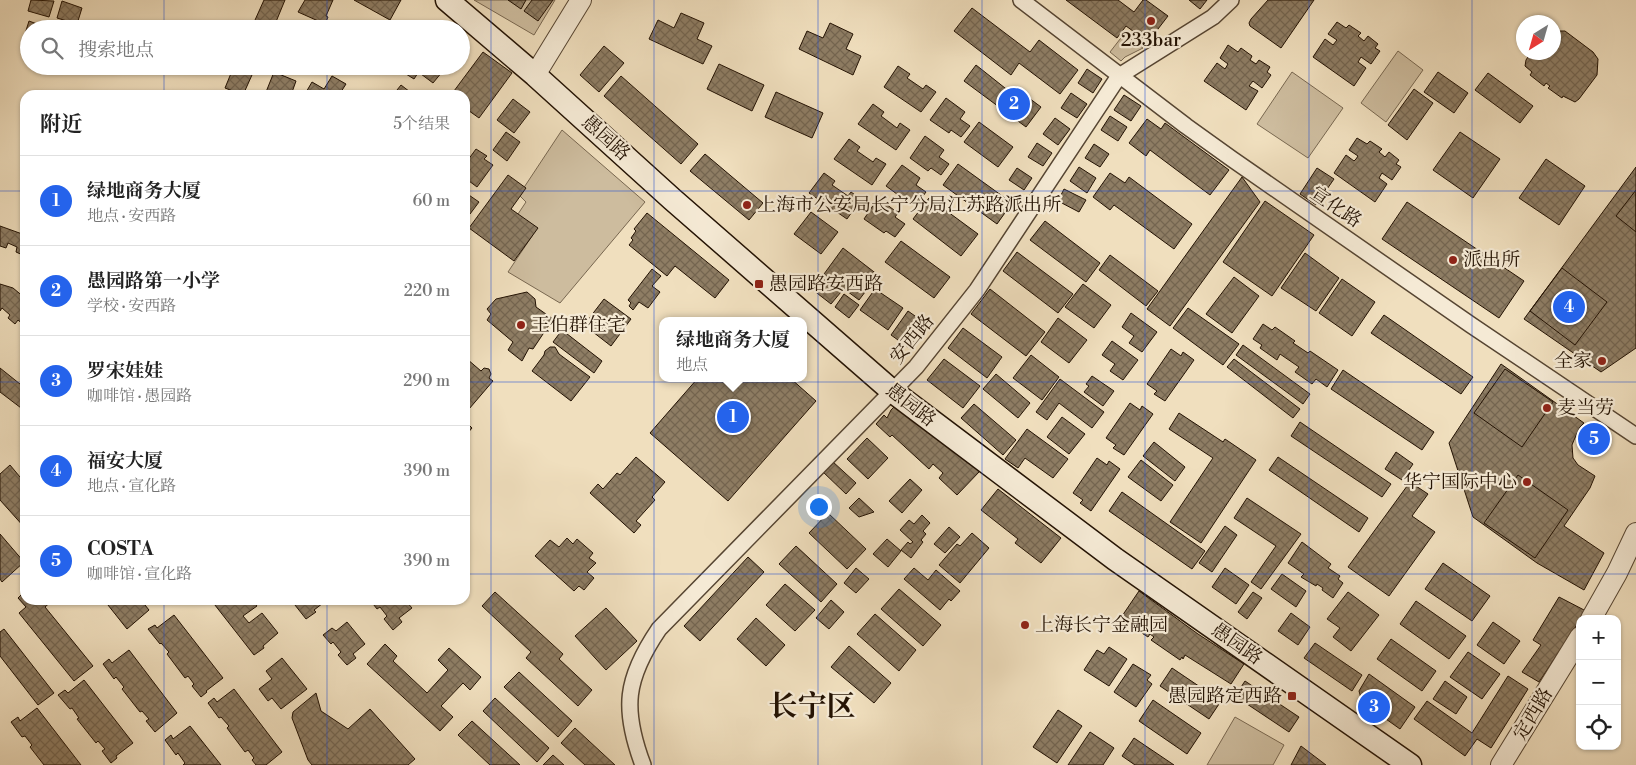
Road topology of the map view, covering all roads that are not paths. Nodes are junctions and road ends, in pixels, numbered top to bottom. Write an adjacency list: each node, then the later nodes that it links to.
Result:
1 (447, 0): 5 (main road, 愚园路)
2 (581, 0): 5 (street)
3 (1021, 0): 6 (street, 宣化路)
4 (1232, 0): 6 (street, 安西路)
5 (535, 74): 7 (main road, 愚园路)
6 (1119, 76): 7 (street, 安西路); 8 (street, 宣化路)
7 (892, 391): 12 (street, 安西路); 13 (main road, 愚园路)
8 (1636, 436)
9 (1636, 533): 10 (street)
10 (1593, 615)
11 (1576, 643): 14 (street, 定西路)
12 (643, 765)
13 (1410, 765)
14 (1501, 765)

